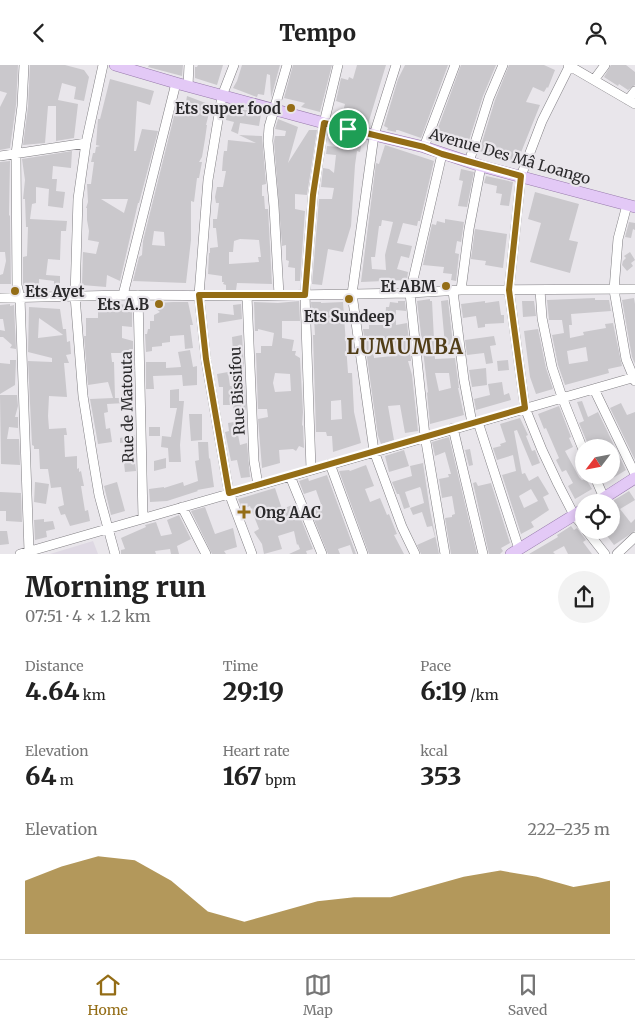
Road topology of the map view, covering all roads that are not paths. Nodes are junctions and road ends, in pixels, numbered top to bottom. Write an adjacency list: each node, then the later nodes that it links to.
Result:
1 (24, 65): 24 (street)
2 (103, 65): 22 (street)
3 (115, 65): 14 (main road, Avenue Des Mâ Loango)
4 (189, 65): 15 (street)
5 (234, 65): 17 (street)
6 (288, 65): 19 (street)
7 (338, 65): 20 (street)
8 (396, 65): 21 (street)
9 (455, 65): 23 (street)
10 (502, 65): 27 (street)
11 (569, 65): 13 (street); 29 (street)
12 (605, 65): 13 (street)
13 (594, 80): 18 (street)
14 (176, 83): 15 (main road, Avenue Des Mâ Loango); 38 (street)
15 (188, 87): 17 (main road, Avenue Des Mâ Loango)
16 (635, 91): 18 (street)
17 (222, 96): 19 (main road, Avenue Des Mâ Loango); 40 (street)
18 (631, 102)
19 (274, 109): 20 (main road, Avenue Des Mâ Loango); 41 (street)
20 (324, 123): 21 (main road, Avenue Des Mâ Loango); 42 (street)
21 (374, 135): 23 (main road, Avenue Des Mâ Loango); 37 (street)
22 (86, 143): 24 (street); 43 (street)
23 (424, 147): 25 (main road, Avenue Des Mâ Loango)
24 (16, 154): 26 (street); 45 (street)
25 (442, 154): 27 (main road, Avenue Des Mâ Loango); 36 (street)
26 (0, 156)
27 (469, 162): 28 (main road, Avenue Des Mâ Loango)
28 (481, 166): 29 (main road, Avenue Des Mâ Loango); 32 (street)
29 (521, 176): 30 (main road, Avenue Des Mâ Loango); 33 (street)
30 (631, 206): 35 (street)
31 (635, 289): 35 (street)
32 (457, 290): 33 (street); 36 (street); 51 (street)
33 (509, 290): 34 (street); 50 (street)
34 (540, 290): 35 (street); 49 (street)
35 (614, 290): 47 (street)
36 (410, 293): 37 (street); 53 (street)
37 (352, 294): 42 (street); 55 (street)
38 (123, 295): 39 (street); 43 (street)
39 (138, 295): 40 (street); 67 (street, Rue de Matouta)
40 (199, 295): 44 (street); 62 (street)
41 (279, 295): 42 (street); 44 (street)
42 (305, 295): 57 (street)
43 (75, 296): 45 (street); 68 (street)
44 (247, 296): 61 (street, Rue Bissifou)
45 (20, 298): 46 (street); 72 (street)
46 (0, 299)
47 (634, 378): 48 (street)
48 (594, 389): 49 (street); 58 (street)
49 (562, 397): 50 (street); 54 (street)
50 (525, 408): 51 (street); 64 (street)
51 (475, 422): 52 (street); 71 (street)
52 (454, 428): 53 (street); 81 (street)
53 (426, 436): 55 (street); 80 (street)
54 (579, 439)
55 (374, 451): 56 (street); 79 (street)
56 (330, 464): 57 (street); 78 (street)
57 (311, 469): 59 (street)
58 (635, 474)
59 (290, 476): 61 (street); 77 (street)
60 (635, 478): 63 (main road)
61 (258, 485): 62 (street)
62 (229, 493): 65 (street); 76 (street)
63 (610, 494)
64 (575, 505)
65 (182, 507): 67 (street); 75 (street)
66 (575, 514): 71 (main road)
67 (143, 518): 68 (street)
68 (107, 529): 72 (street); 74 (street)
69 (635, 537): 82 (street)
70 (593, 539): 73 (street)
71 (515, 551)
72 (24, 552)
73 (603, 553)
74 (115, 554)
75 (206, 554)
76 (252, 554)
77 (322, 554)
78 (363, 554)
79 (415, 554)
80 (445, 554)
81 (483, 554)
82 (617, 554)

